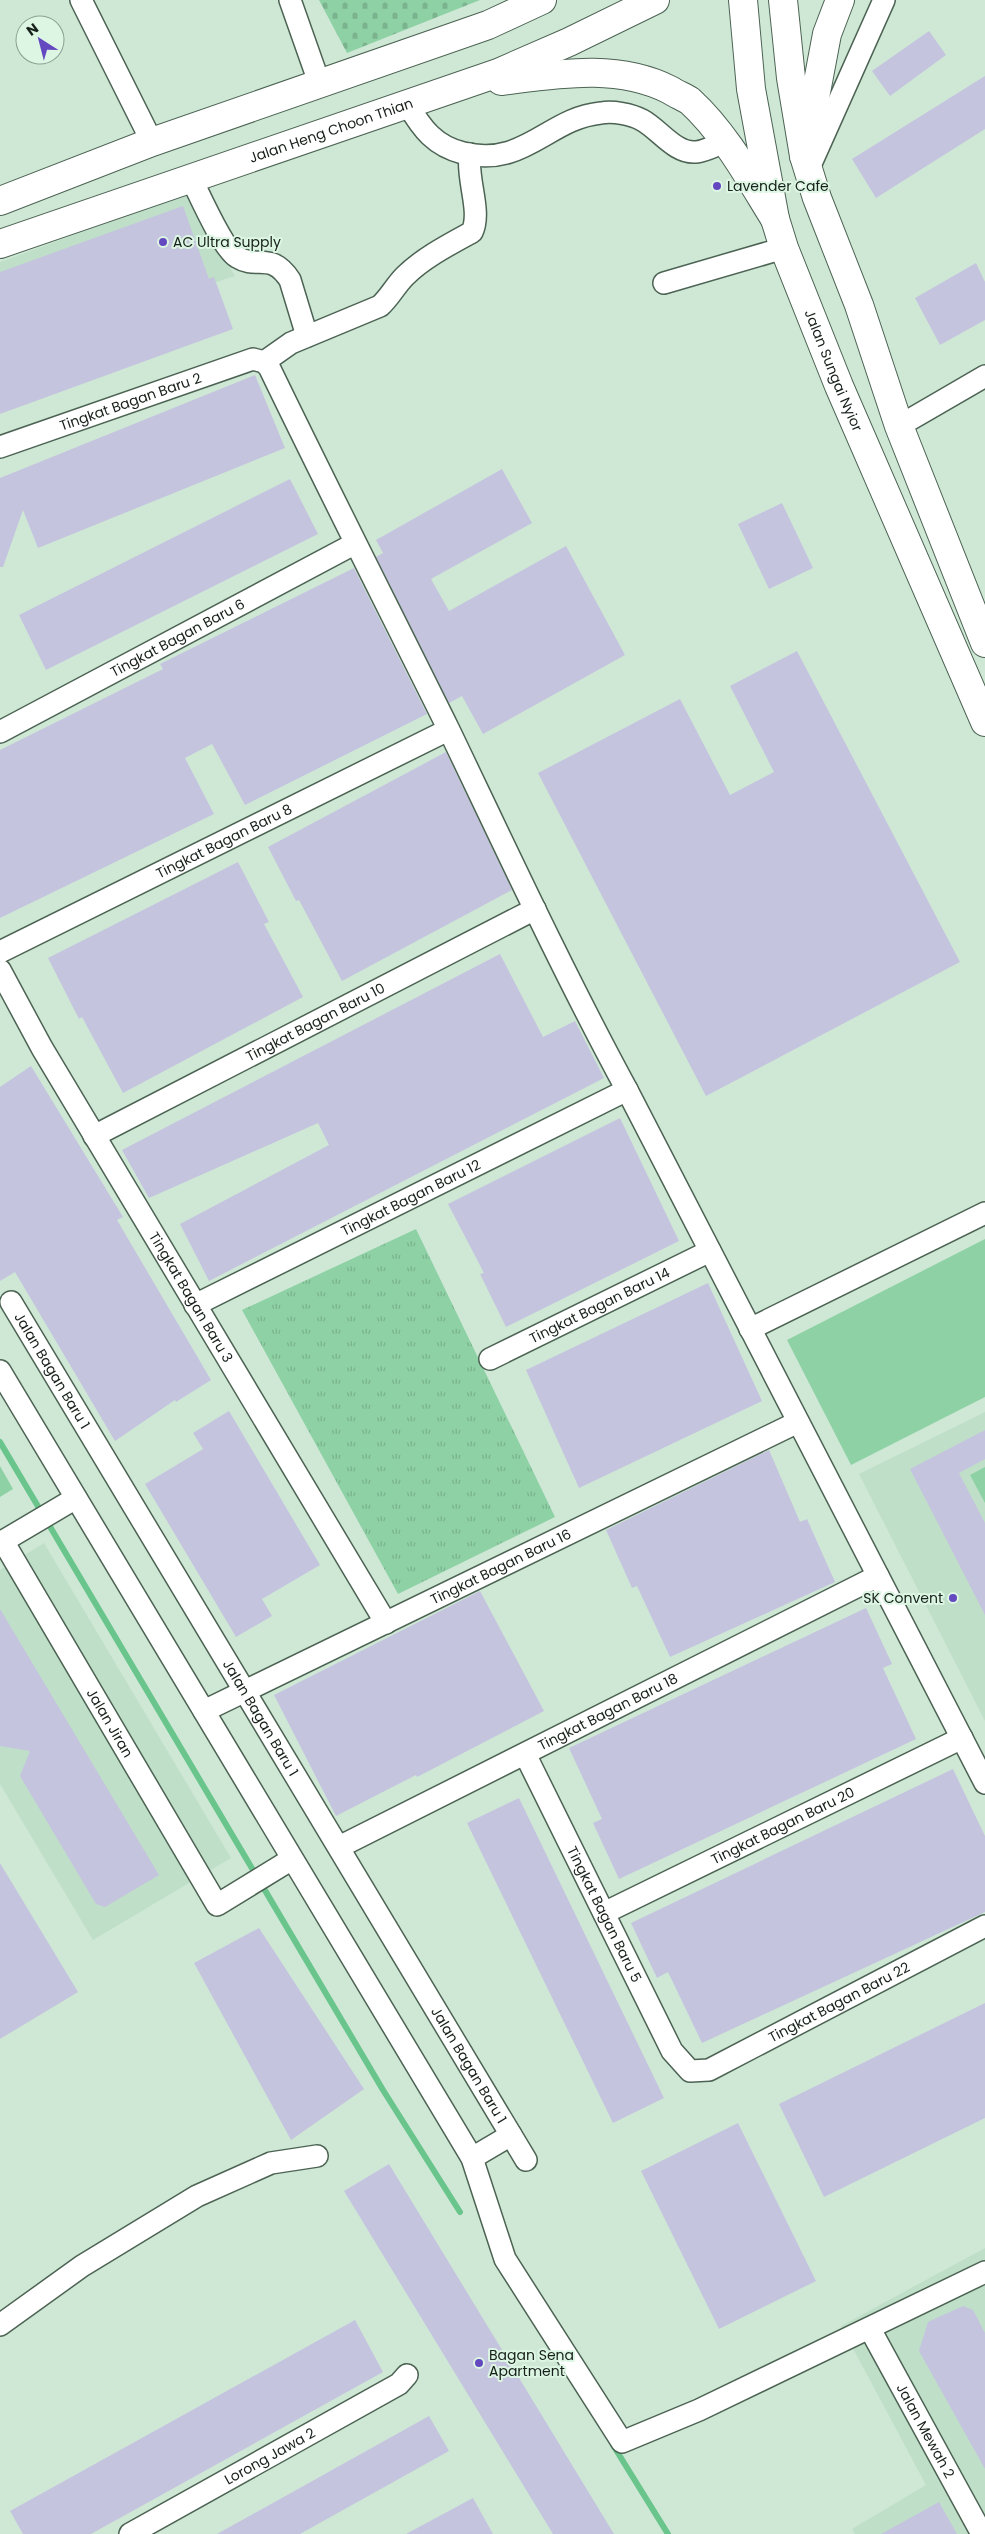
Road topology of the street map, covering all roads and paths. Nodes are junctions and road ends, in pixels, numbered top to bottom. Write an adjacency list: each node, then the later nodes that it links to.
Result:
1 (81, 0): 14 (street)
2 (290, 0): 11 (street)
3 (527, 0): 10 (main road)
4 (542, 0): 10 (main road)
5 (655, 0): 12 (main road, Jalan Heng Choon Thian)
6 (743, 0): 20 (main road, Jalan Sungai Nyior)
7 (783, 0): 17 (main road)
8 (840, 0): 17 (main road)
9 (884, 0): 17 (street)
10 (488, 25): 11 (main road)
11 (320, 85): 14 (main road)
12 (461, 87): 13 (main road, Jalan Heng Choon Thian); 15 (main road)
13 (408, 105): 16 (street); 18 (main road, Jalan Heng Choon Thian)
14 (152, 142): 19 (main road)
15 (725, 142): 16 (street); 20 (main road)
16 (470, 154): 24 (street)
17 (806, 162): 27 (main road)
18 (191, 178): 21 (main road, Jalan Heng Choon Thian); 24 (street)
19 (0, 201)
20 (776, 219): 22 (main road, Jalan Sungai Nyior)
21 (0, 244)
22 (784, 248): 23 (street); 31 (main road, Jalan Sungai Nyior)
23 (664, 283)
24 (307, 336): 25 (street)
25 (262, 361): 28 (street, Tingkat Bagan Baru 2); 29 (street)
26 (985, 376): 27 (street)
27 (899, 426): 30 (main road)
28 (0, 447)
29 (354, 544): 33 (street); 34 (street, Tingkat Bagan Baru 6)
30 (985, 643)
31 (978, 686): 32 (main road, Jalan Sungai Nyior)
32 (985, 722)
33 (448, 730): 35 (street); 36 (street, Tingkat Bagan Baru 8)
34 (0, 732)
35 (535, 909): 38 (street); 39 (street, Tingkat Bagan Baru 10)
36 (0, 952)
37 (0, 970): 39 (street, Tingkat Bagan Baru 3)
38 (627, 1090): 41 (street); 43 (street, Tingkat Bagan Baru 12)
39 (94, 1136): 43 (street, Tingkat Bagan Baru 3)
40 (985, 1213): 44 (street)
41 (710, 1251): 44 (street); 45 (street, Tingkat Bagan Baru 14)
42 (12, 1302): 52 (street, Jalan Bagan Baru 1)
43 (195, 1305): 51 (street, Tingkat Bagan Baru 3)
44 (750, 1328): 47 (street)
45 (490, 1358)
46 (0, 1371): 48 (street)
47 (798, 1422): 50 (street); 51 (street, Tingkat Bagan Baru 16)
48 (76, 1498): 49 (street); 53 (street)
49 (2, 1542): 58 (street, Jalan Jiran)
50 (878, 1576): 54 (street); 55 (street, Tingkat Bagan Baru 18)
51 (386, 1623): 52 (street, Tingkat Bagan Baru 16)
52 (245, 1691): 53 (street, Tingkat Bagan Baru 16); 57 (street, Jalan Bagan Baru 1)
53 (204, 1711): 58 (street)
54 (962, 1738): 56 (street); 59 (street, Tingkat Bagan Baru 20)
55 (525, 1754): 57 (street, Tingkat Bagan Baru 18); 59 (street, Tingkat Bagan Baru 5)
56 (985, 1783)
57 (338, 1847): 62 (street, Jalan Bagan Baru 1)
58 (292, 1859): 64 (street)
59 (604, 1913): 61 (street, Tingkat Bagan Baru 5)
60 (985, 1926): 61 (street, Tingkat Bagan Baru 22)
61 (690, 2072)
62 (511, 2135): 64 (street, Jalan Bagan Baru 1); 65 (street, Jalan Bagan Baru 1)
63 (316, 2156): 67 (street)
64 (472, 2158): 68 (street)
65 (526, 2160)
66 (985, 2272): 68 (street)
67 (0, 2325)
68 (870, 2329): 71 (street, Jalan Mewah 2)
69 (407, 2375): 70 (street, Lorong Jawa 2)
70 (130, 2534)
71 (982, 2534)

